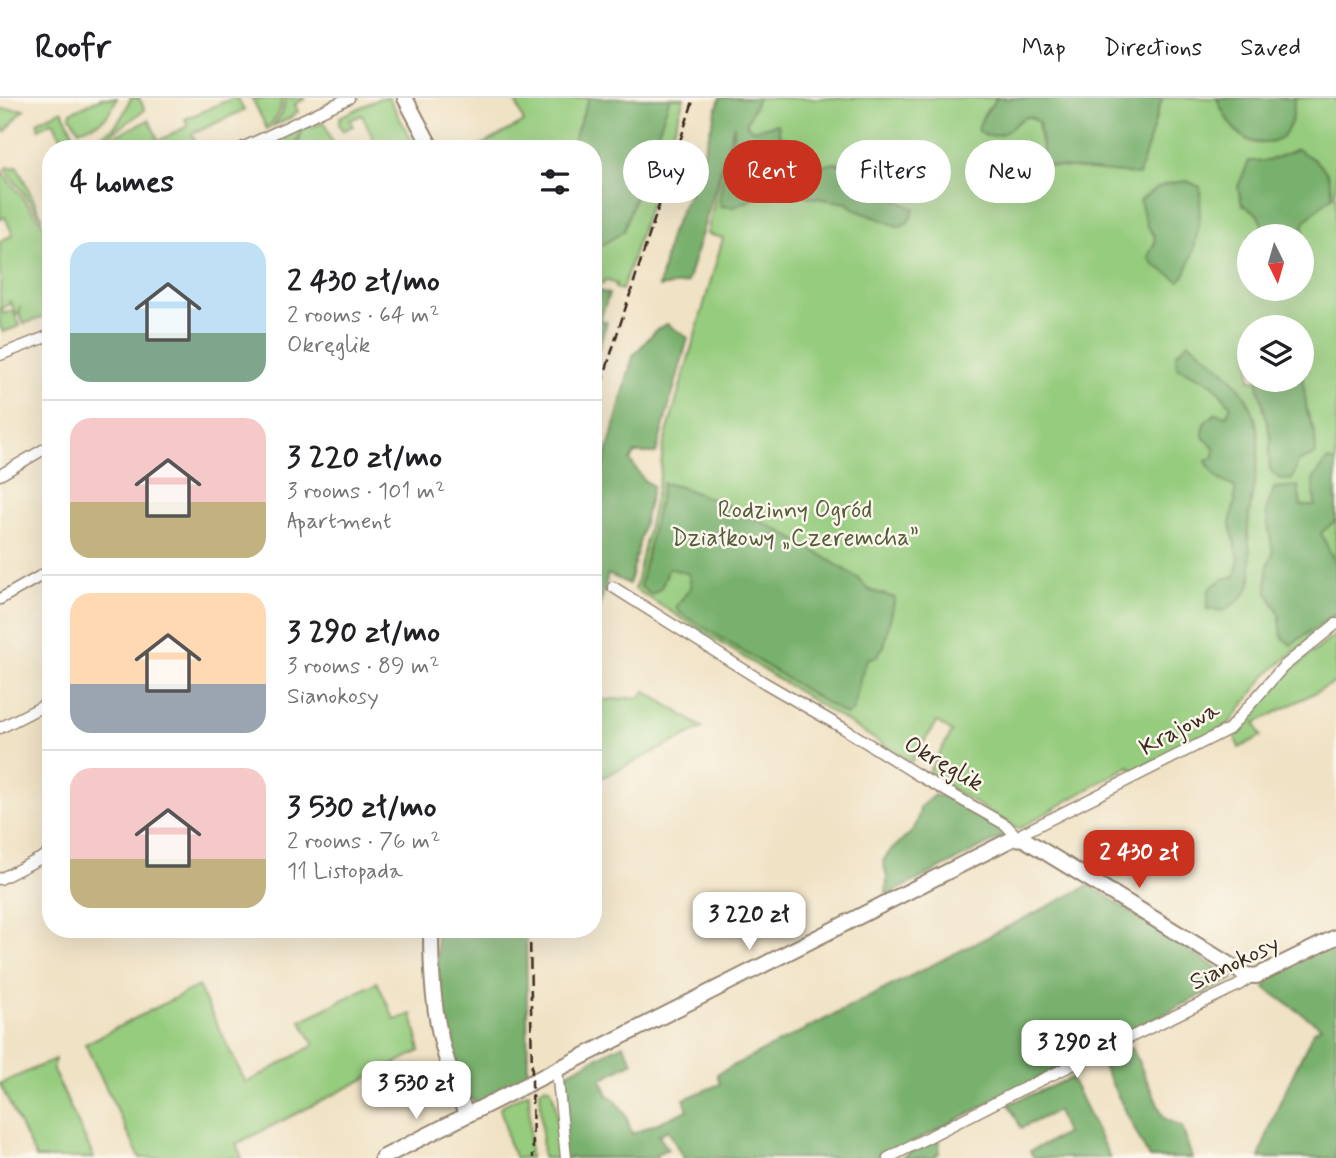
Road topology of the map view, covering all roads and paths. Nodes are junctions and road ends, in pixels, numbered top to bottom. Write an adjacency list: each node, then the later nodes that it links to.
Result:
1 (349, 98): 3 (street)
2 (405, 98): 4 (street)
3 (259, 140)
4 (427, 140)
5 (42, 339): 6 (street)
6 (0, 355)
7 (42, 450): 8 (street)
8 (0, 475)
9 (42, 574): 11 (street)
10 (613, 587): 15 (street, Okręglik)
11 (2, 594)
12 (1336, 624): 15 (street, Krajowa)
13 (42, 707): 14 (street)
14 (0, 728)
15 (1018, 838): 20 (street, Okręglik); 21 (street)
16 (42, 858): 17 (street)
17 (0, 879)
18 (1336, 936): 20 (street, Sianokosy)
19 (431, 938): 22 (street)
20 (1251, 976): 25 (street, Sianokosy)
21 (557, 1070): 22 (street); 24 (street)
22 (467, 1115): 23 (street)
23 (382, 1158)
24 (566, 1158)
25 (888, 1158)

